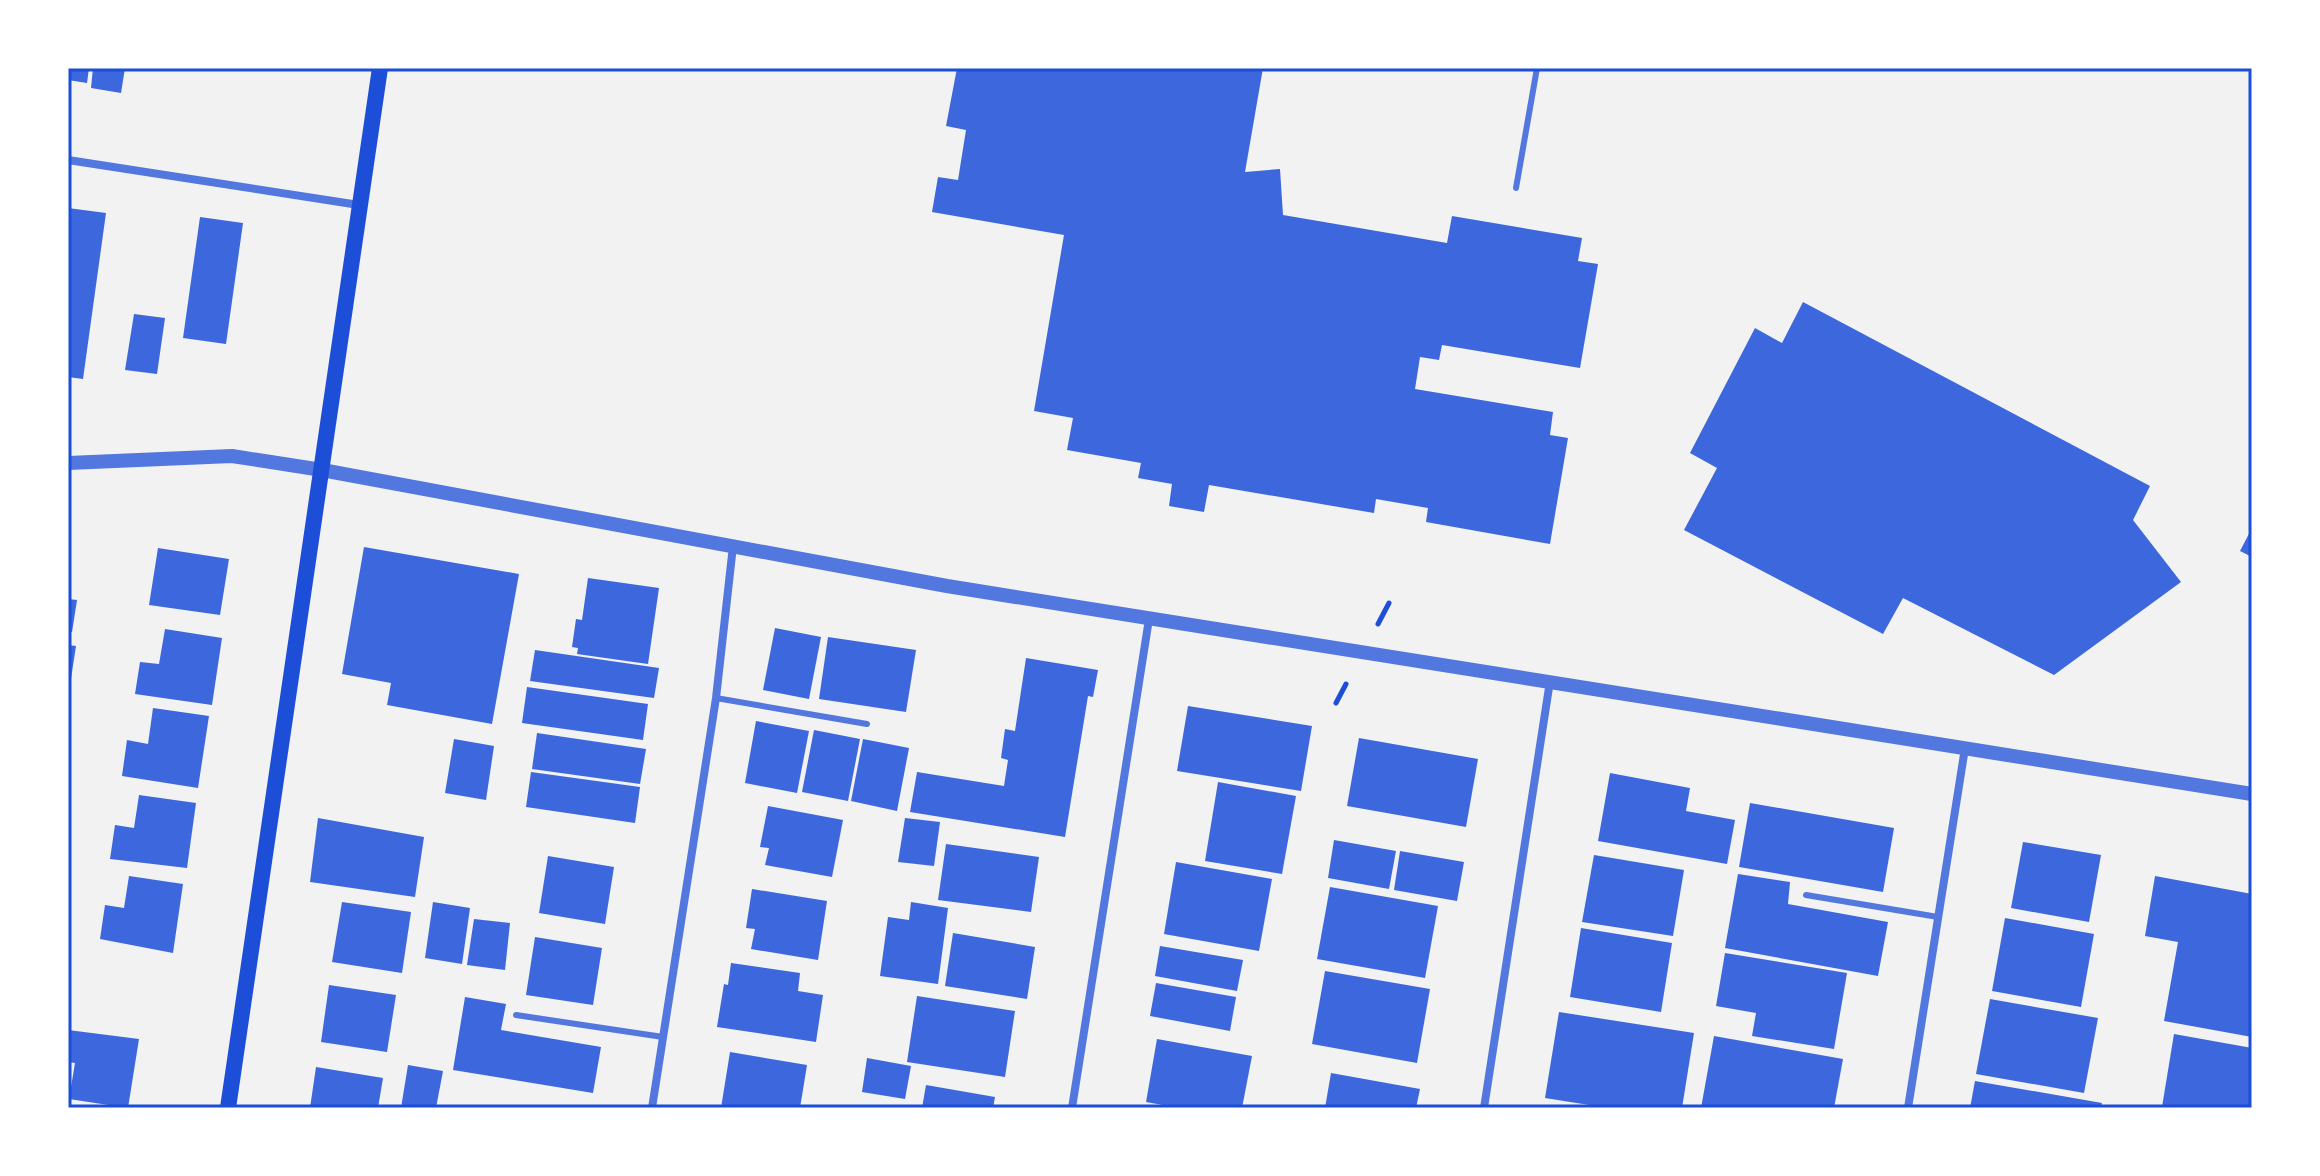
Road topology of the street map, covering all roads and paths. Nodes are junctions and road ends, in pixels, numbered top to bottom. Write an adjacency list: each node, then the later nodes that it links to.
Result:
1 (380, 68): 5 (main road)
2 (1537, 68): 4 (lane)
3 (68, 160): 5 (street)
4 (1516, 188)
5 (359, 205): 7 (main road)
6 (68, 463): 7 (street)
7 (322, 470): 8 (street); 23 (main road)
8 (733, 546): 10 (street); 14 (street)
9 (1389, 603): 11 (path)
10 (1149, 619): 12 (street); 25 (street)
11 (1378, 624)
12 (1550, 681): 17 (street); 26 (street)
13 (1346, 684): 15 (path)
14 (716, 698): 16 (lane); 22 (street)
15 (1336, 703)
16 (867, 724)
17 (1965, 747): 18 (street); 20 (street)
18 (2252, 794)
19 (1806, 895): 20 (lane)
20 (1938, 917): 27 (street)
21 (516, 1015): 22 (lane)
22 (663, 1037): 24 (street)
23 (228, 1108)
24 (652, 1108)
25 (1072, 1108)
26 (1484, 1108)
27 (1908, 1108)

